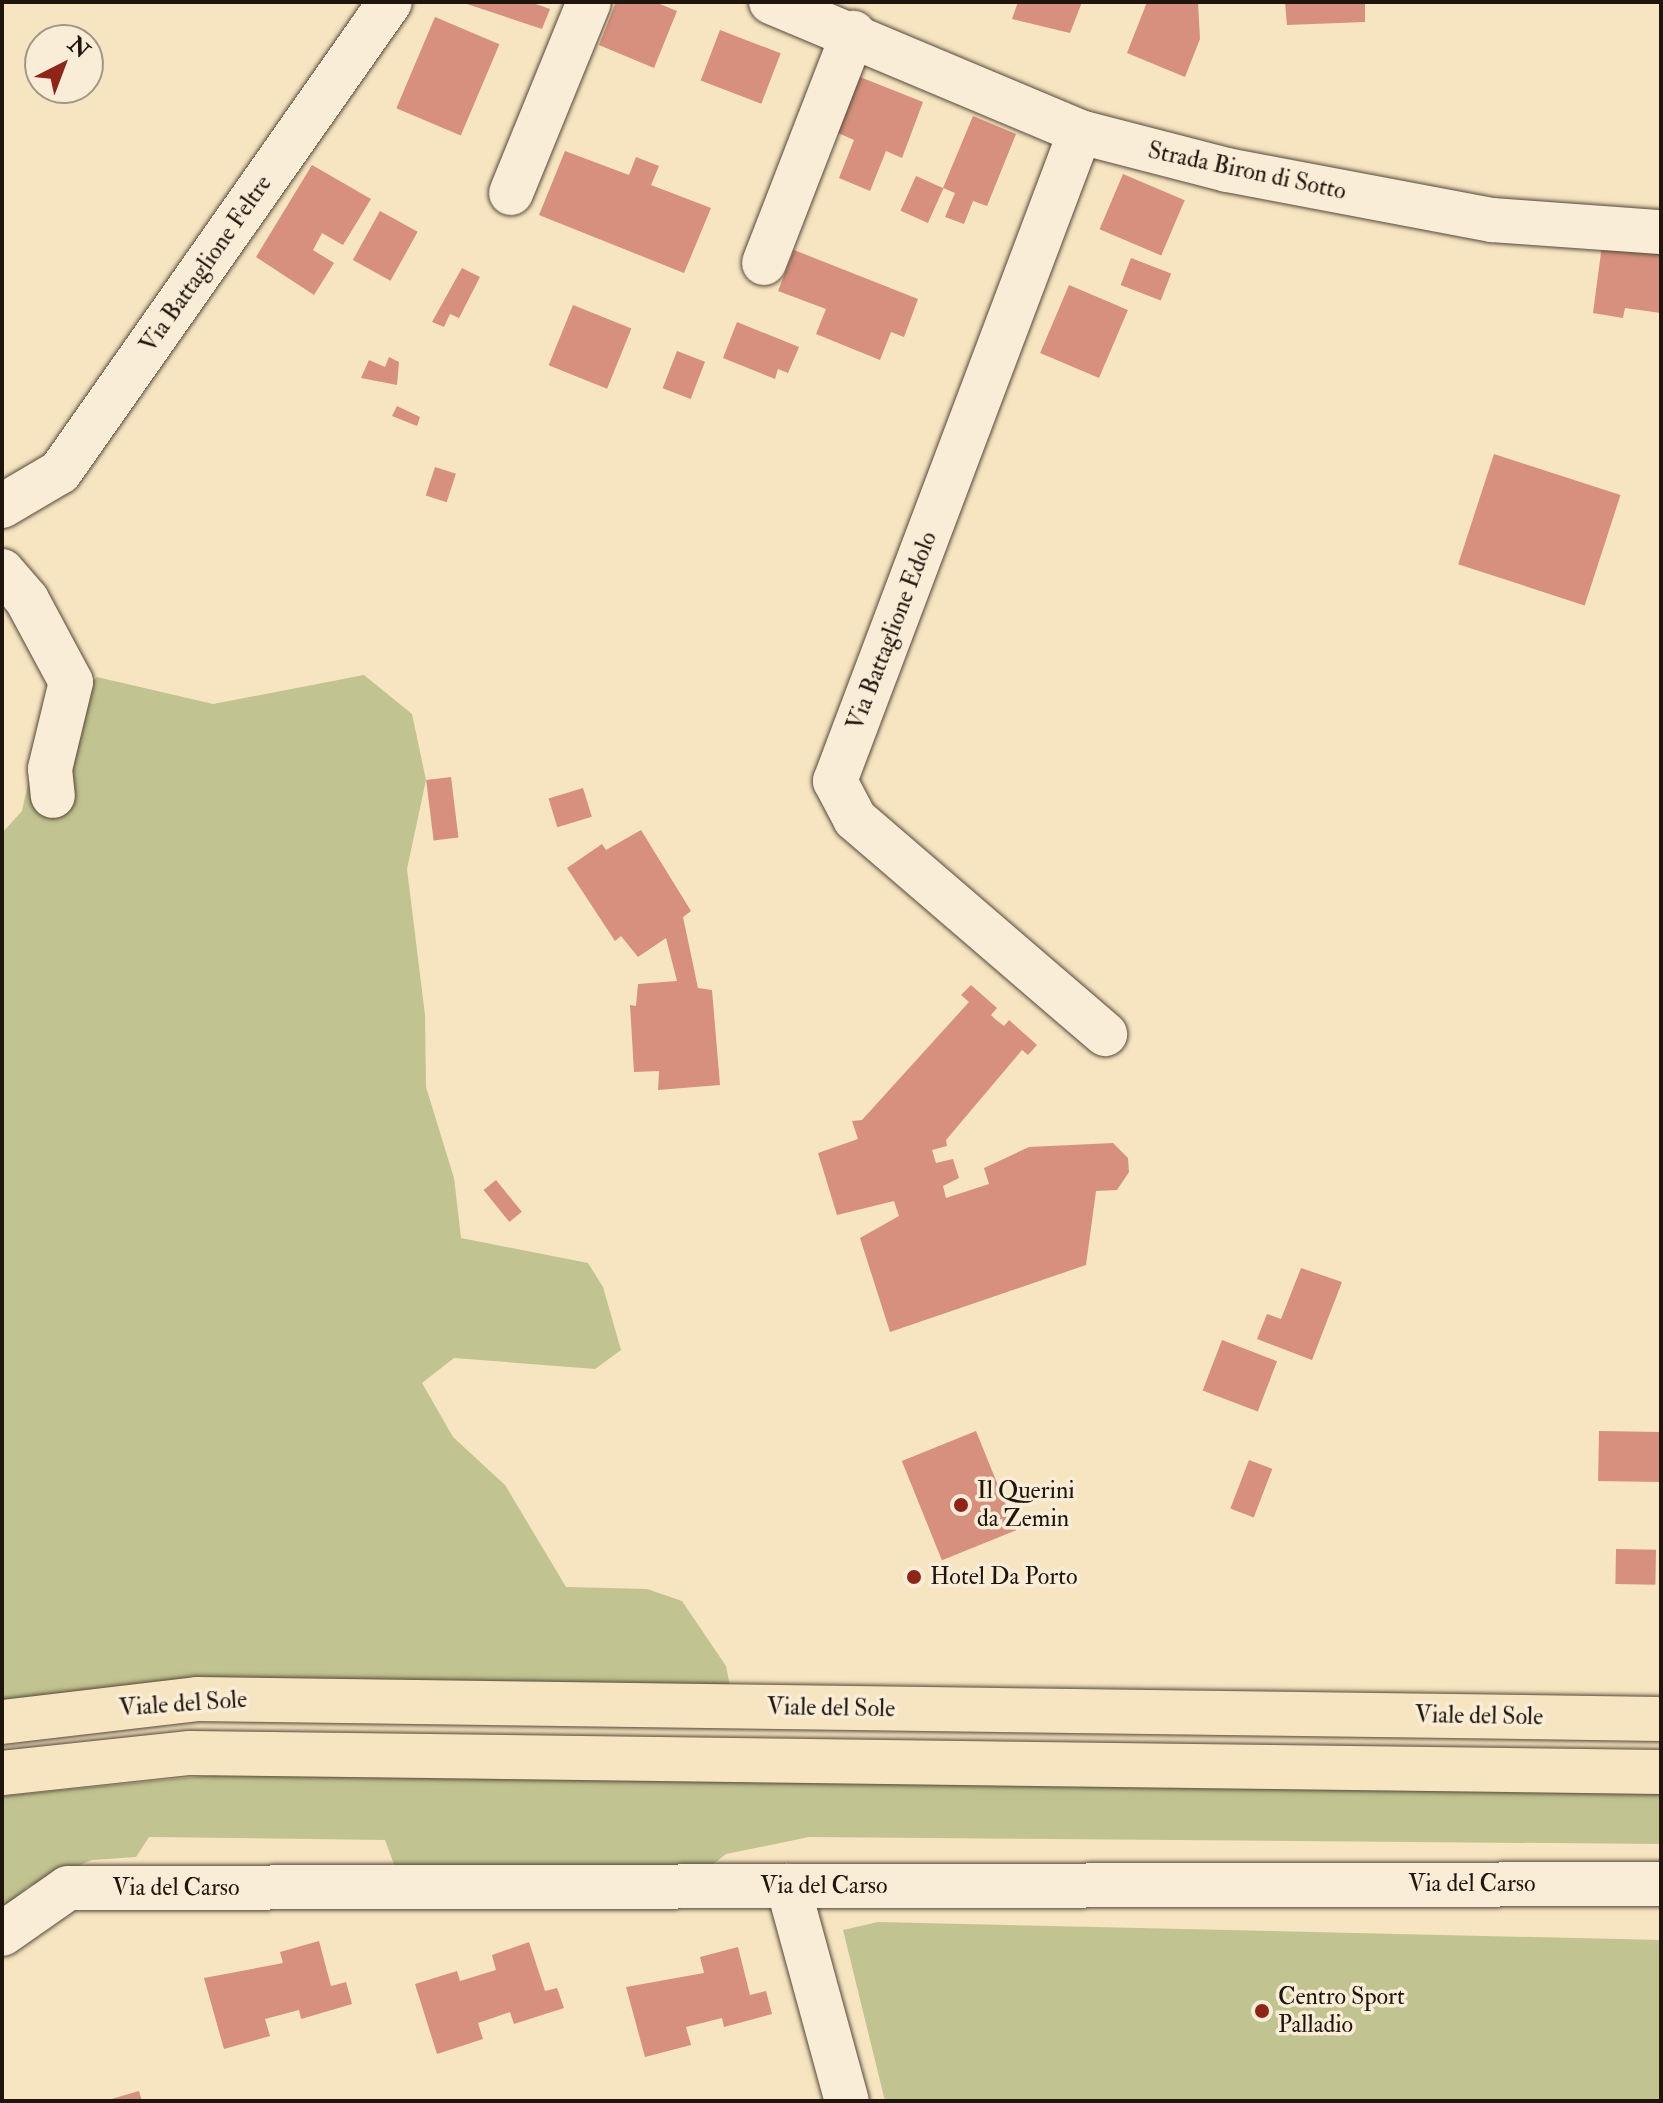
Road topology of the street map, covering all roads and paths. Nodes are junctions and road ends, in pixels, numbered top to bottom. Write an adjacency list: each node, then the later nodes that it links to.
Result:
1 (390, 2): 9 (street, Via Battaglione Feltre)
2 (589, 2): 6 (street)
3 (771, 2): 4 (street, Strada Biron di Sotto)
4 (853, 33): 5 (street, Strada Biron di Sotto); 8 (street)
5 (1080, 132): 7 (street, Strada Biron di Sotto); 12 (street, Via Battaglione Edolo)
6 (511, 193)
7 (1661, 232)
8 (764, 263)
9 (2, 506)
10 (2, 571): 11 (street)
11 (53, 796)
12 (1105, 1034)
13 (1661, 1719): 14 (main road, Viale del Sole)
14 (2, 1722)
15 (1661, 1772): 16 (main road, Viale del Sole)
16 (2, 1773)
17 (1661, 1884): 18 (street, Via del Carso)
18 (788, 1886): 19 (street, Via del Carso); 20 (street)
19 (2, 1934)
20 (847, 2101)

